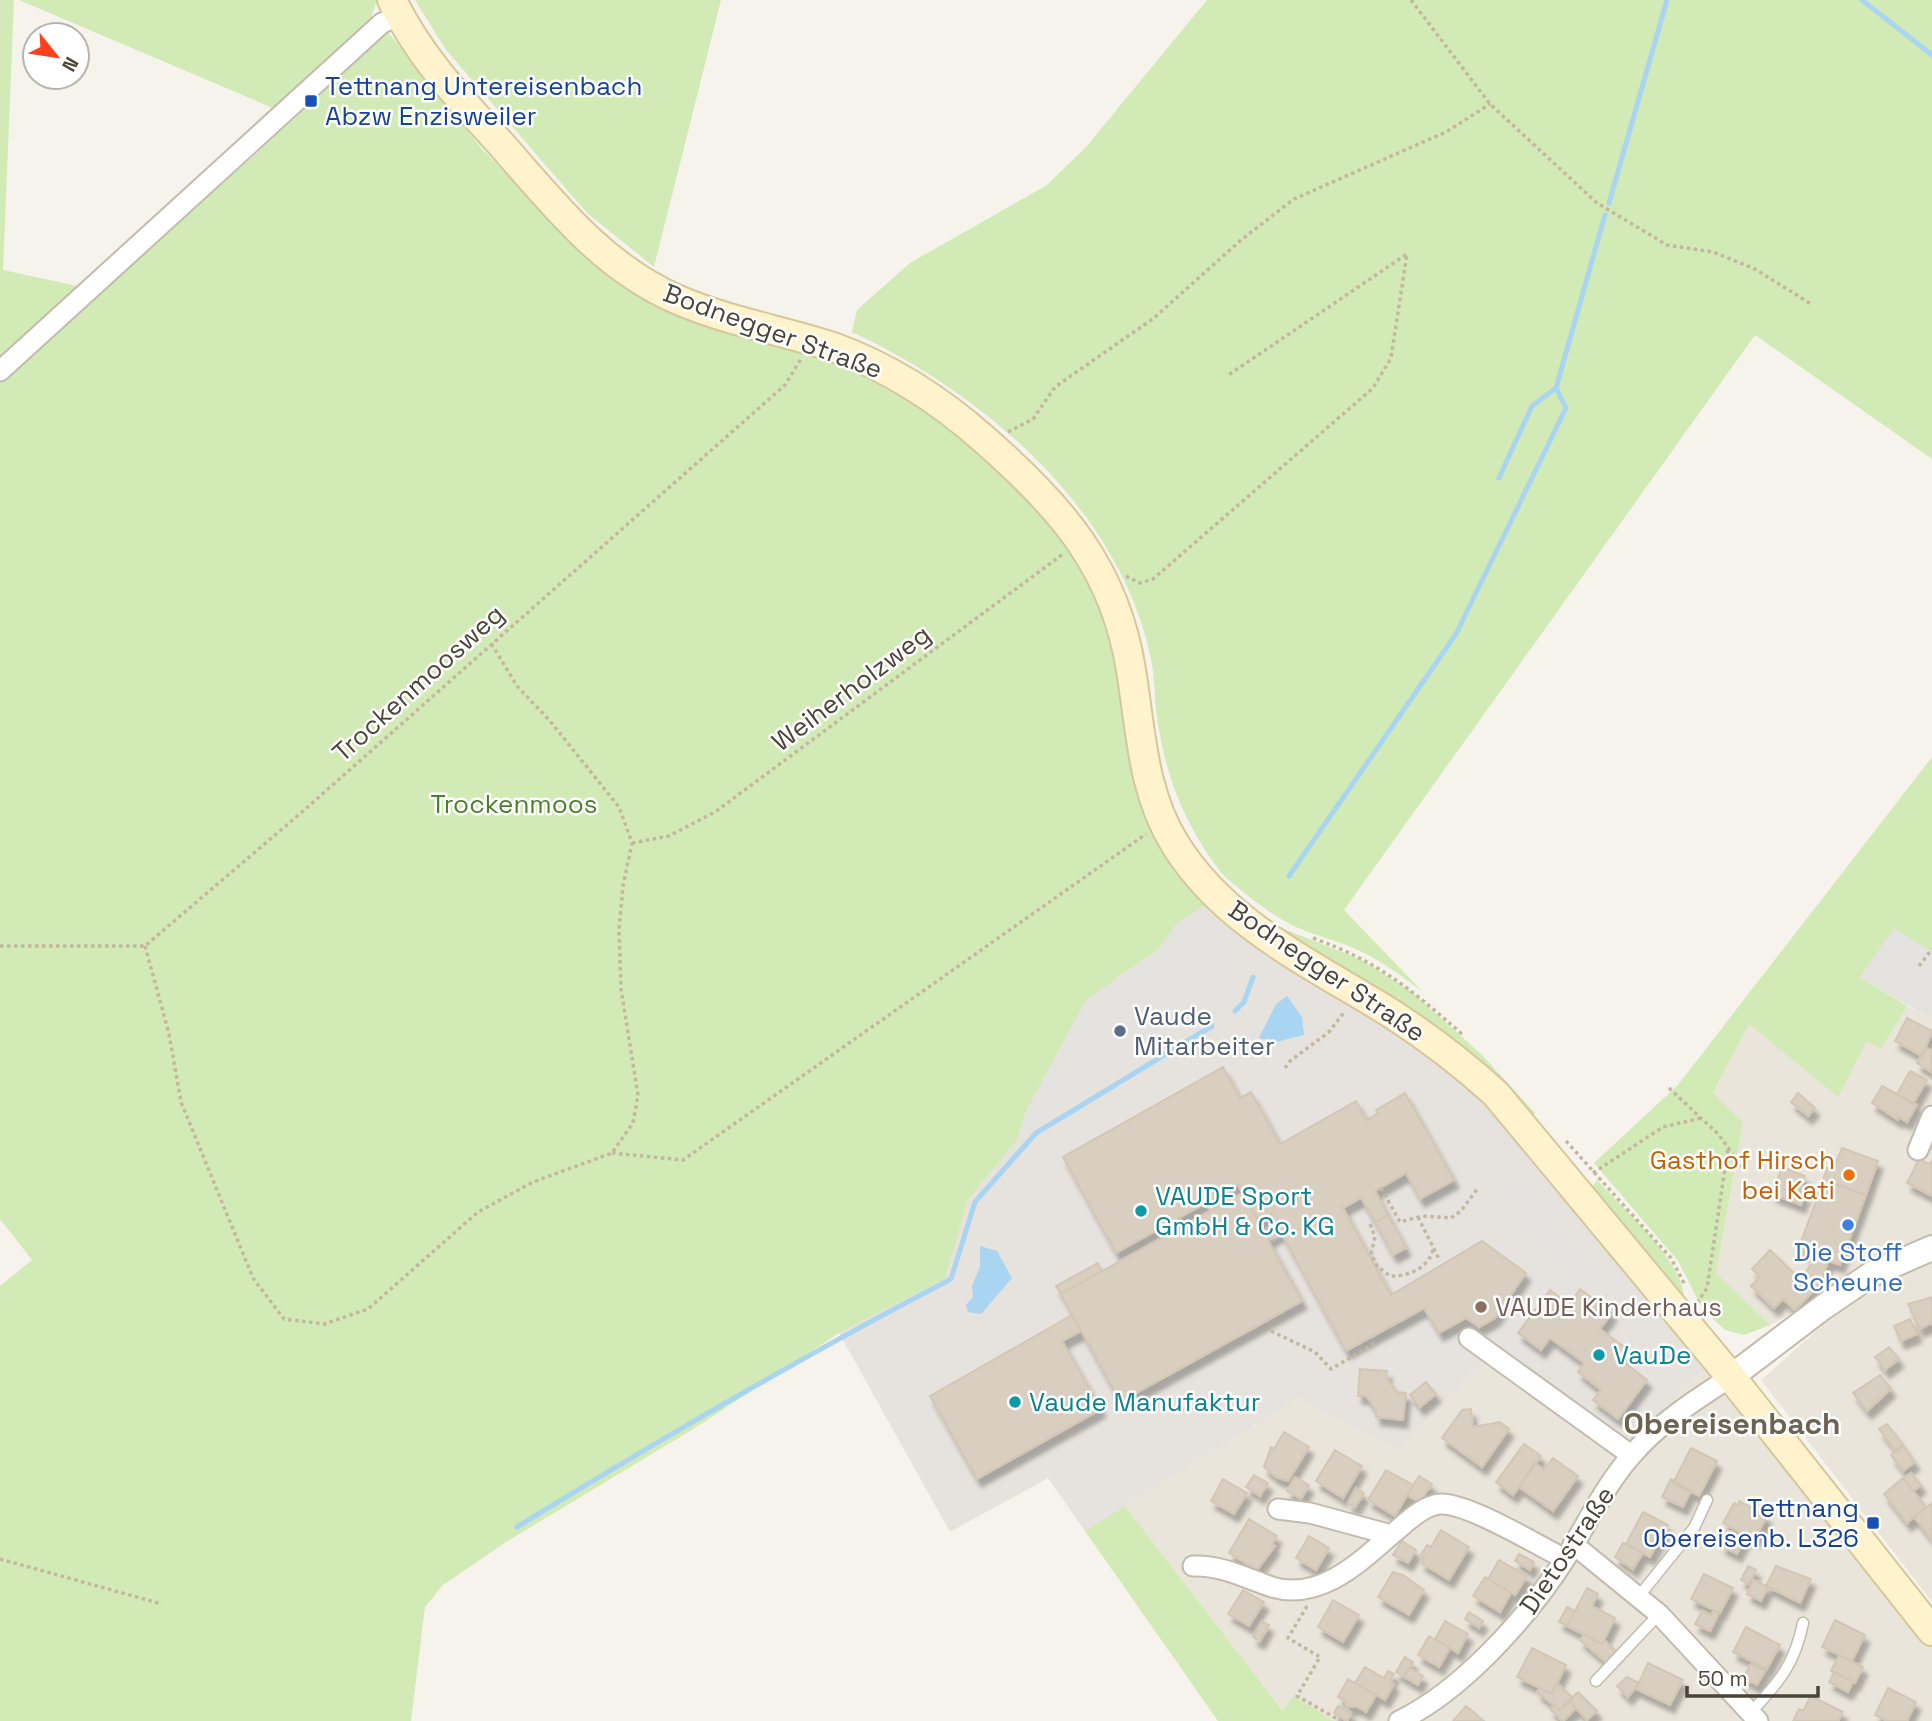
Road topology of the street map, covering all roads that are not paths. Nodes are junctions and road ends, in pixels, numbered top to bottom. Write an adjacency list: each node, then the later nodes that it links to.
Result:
1 (395, 8): 2 (street); 7 (main road, Bodnegger Straße)
2 (0, 371)
3 (1932, 1116): 4 (street)
4 (1918, 1150)
5 (1932, 1248): 7 (street)
6 (1469, 1338): 8 (street)
7 (1731, 1377): 8 (street, Dietostraße); 17 (main road, Bodnegger Straße)
8 (1631, 1455): 12 (street, Dietostraße)
9 (1707, 1500): 14 (lane)
10 (1278, 1509): 11 (street)
11 (1391, 1535): 12 (street); 13 (street)
12 (1569, 1552): 14 (street); 20 (street, Dietostraße)
13 (1193, 1566)
14 (1639, 1596): 15 (street)
15 (1659, 1614): 18 (lane); 19 (street)
16 (1803, 1623): 19 (lane)
17 (1932, 1631)
18 (1595, 1681)
19 (1755, 1717)
20 (1401, 1720)

